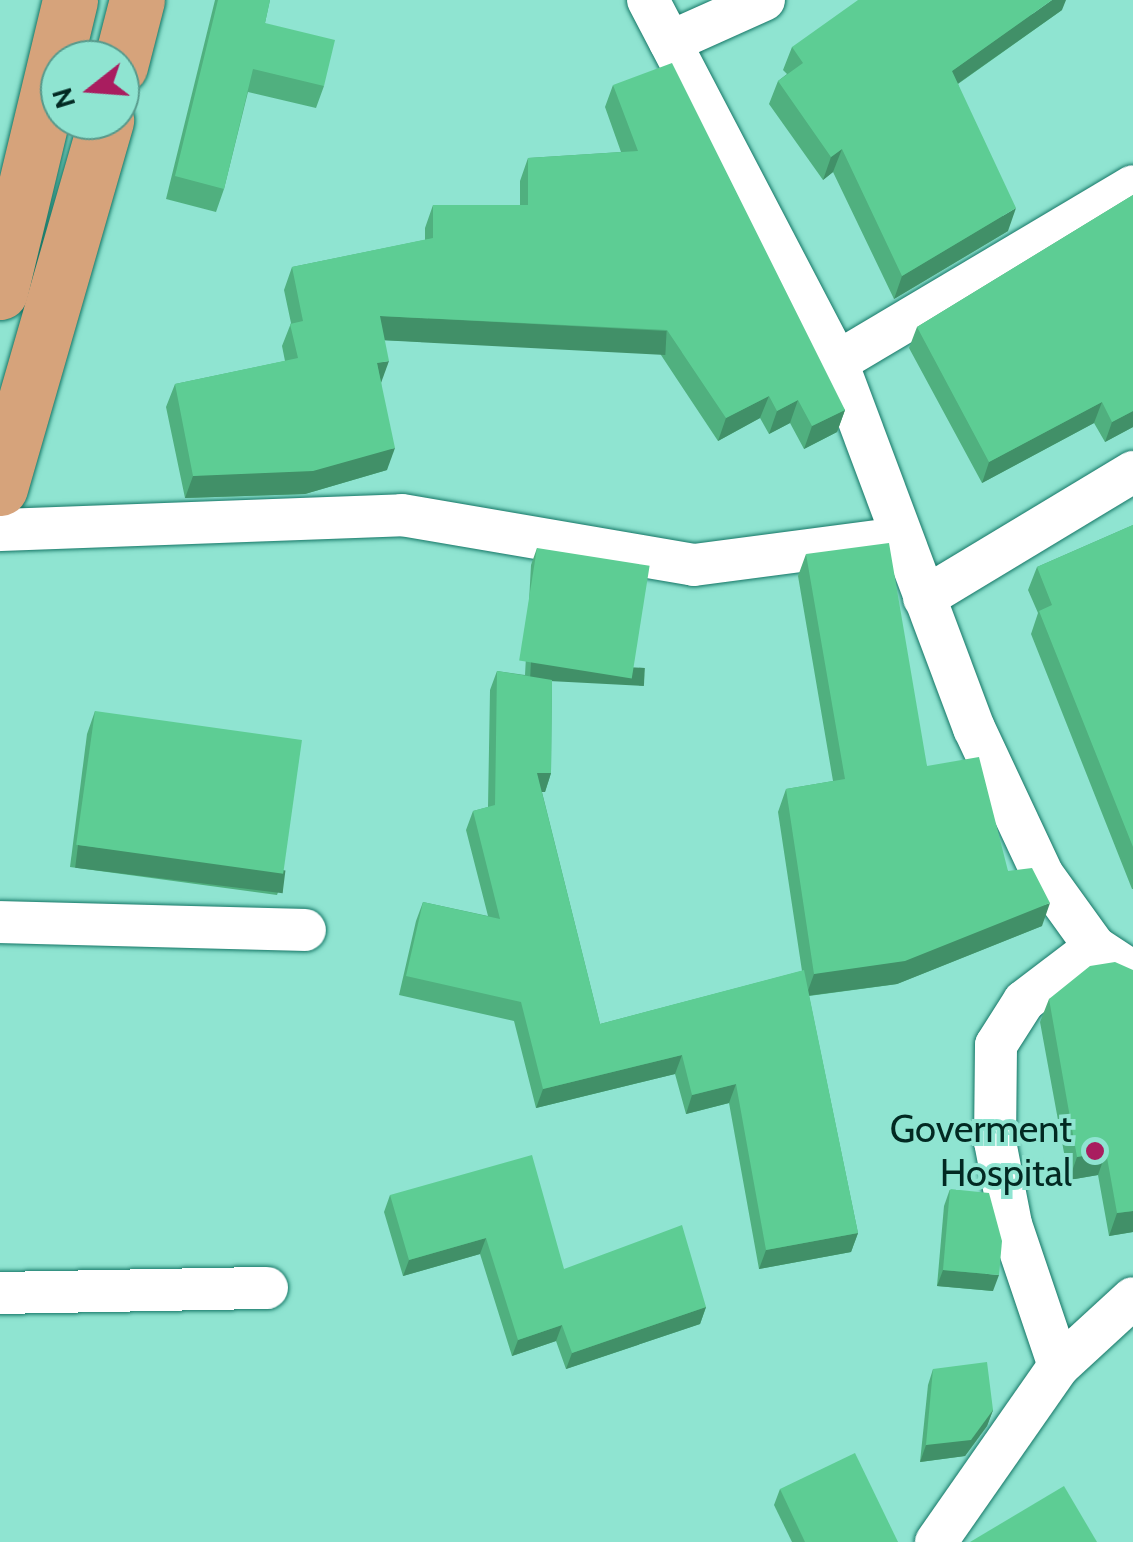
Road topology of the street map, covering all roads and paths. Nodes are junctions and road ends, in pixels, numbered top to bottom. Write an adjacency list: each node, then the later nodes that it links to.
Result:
1 (70, 0): 9 (highway)
2 (137, 0): 5 (highway)
3 (648, 0): 6 (street)
4 (764, 0): 6 (street)
5 (127, 40)
6 (670, 42): 10 (street)
7 (100, 140): 12 (highway)
8 (1133, 186): 10 (street)
9 (1, 286)
10 (837, 362): 14 (street)
11 (1133, 472): 15 (street)
12 (0, 488)
13 (0, 530): 14 (street)
14 (899, 538): 15 (street)
15 (924, 598): 18 (street)
16 (0, 922): 17 (street)
17 (305, 930)
18 (1095, 948): 19 (street); 23 (street)
19 (1133, 972)
20 (268, 1288): 21 (street)
21 (0, 1293)
22 (1133, 1298): 23 (street)
23 (1058, 1366): 24 (street)
24 (936, 1542)

